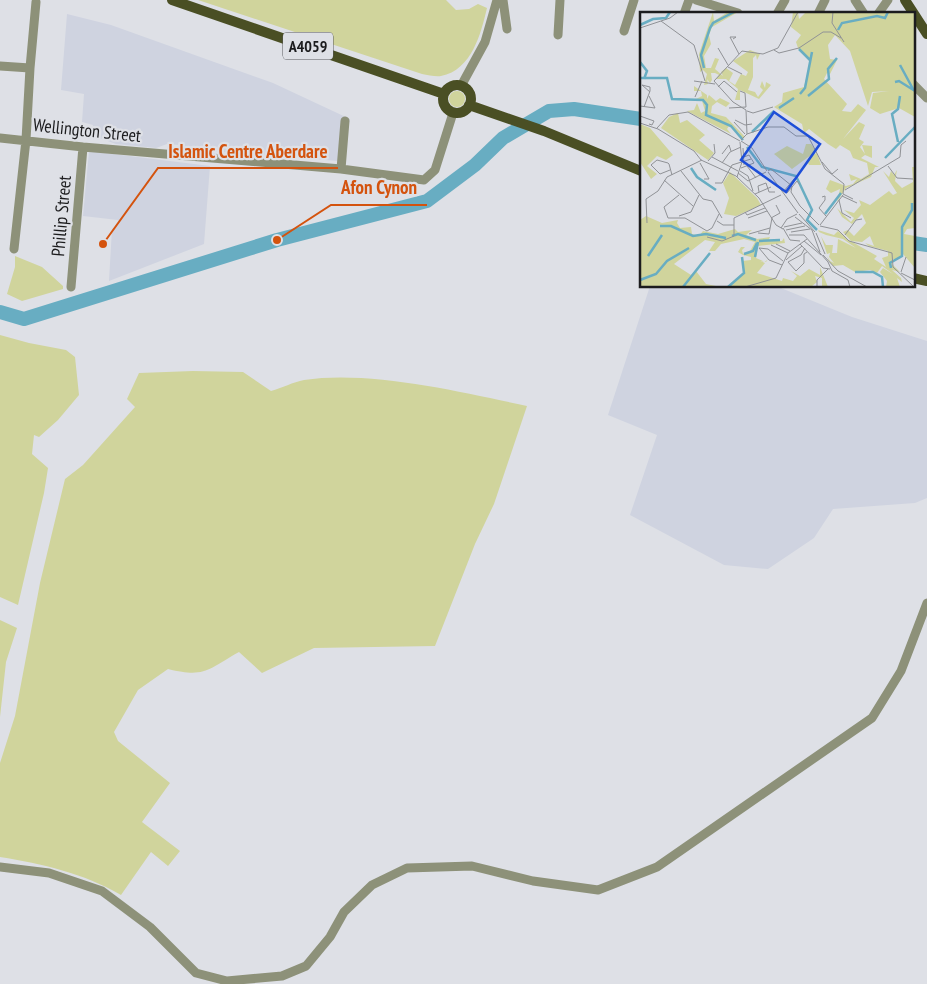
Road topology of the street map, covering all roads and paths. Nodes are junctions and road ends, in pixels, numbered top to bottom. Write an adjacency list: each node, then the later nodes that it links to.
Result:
1 (172, 0): 30 (main road, A4059)
2 (497, 0): 29 (street)
3 (503, 0): 22 (street)
4 (560, 0): 25 (street)
5 (634, 0): 23 (street)
6 (689, 0): 14 (street)
7 (696, 0): 15 (street)
8 (785, 0): 16 (street)
9 (825, 0): 17 (street)
10 (855, 0): 18 (street)
11 (888, 0): 19 (street)
12 (905, 0): 20 (main road)
13 (36, 2): 27 (street)
14 (685, 12)
15 (735, 12)
16 (778, 12)
17 (819, 12)
18 (863, 12)
19 (879, 12)
20 (913, 12)
21 (914, 14): 24 (main road)
22 (507, 29)
23 (624, 31)
24 (927, 34)
25 (558, 35)
26 (0, 66): 27 (street)
27 (30, 68): 36 (street)
28 (914, 85): 31 (street)
29 (461, 86): 30 (main road); 32 (main road)
30 (444, 94): 33 (main road)
31 (927, 98)
32 (469, 105): 33 (main road); 39 (main road)
33 (453, 113): 38 (street, Wellington Street)
34 (345, 122): 38 (street)
35 (0, 138): 36 (street, Wellington Street)
36 (26, 140): 37 (street, Wellington Street); 40 (street)
37 (83, 147): 38 (street, Wellington Street); 43 (street, Phillip Street)
38 (341, 170)
39 (640, 172)
40 (14, 249)
41 (914, 278): 42 (main road)
42 (927, 281)
43 (71, 287)
44 (927, 603): 45 (street)
45 (0, 867)

